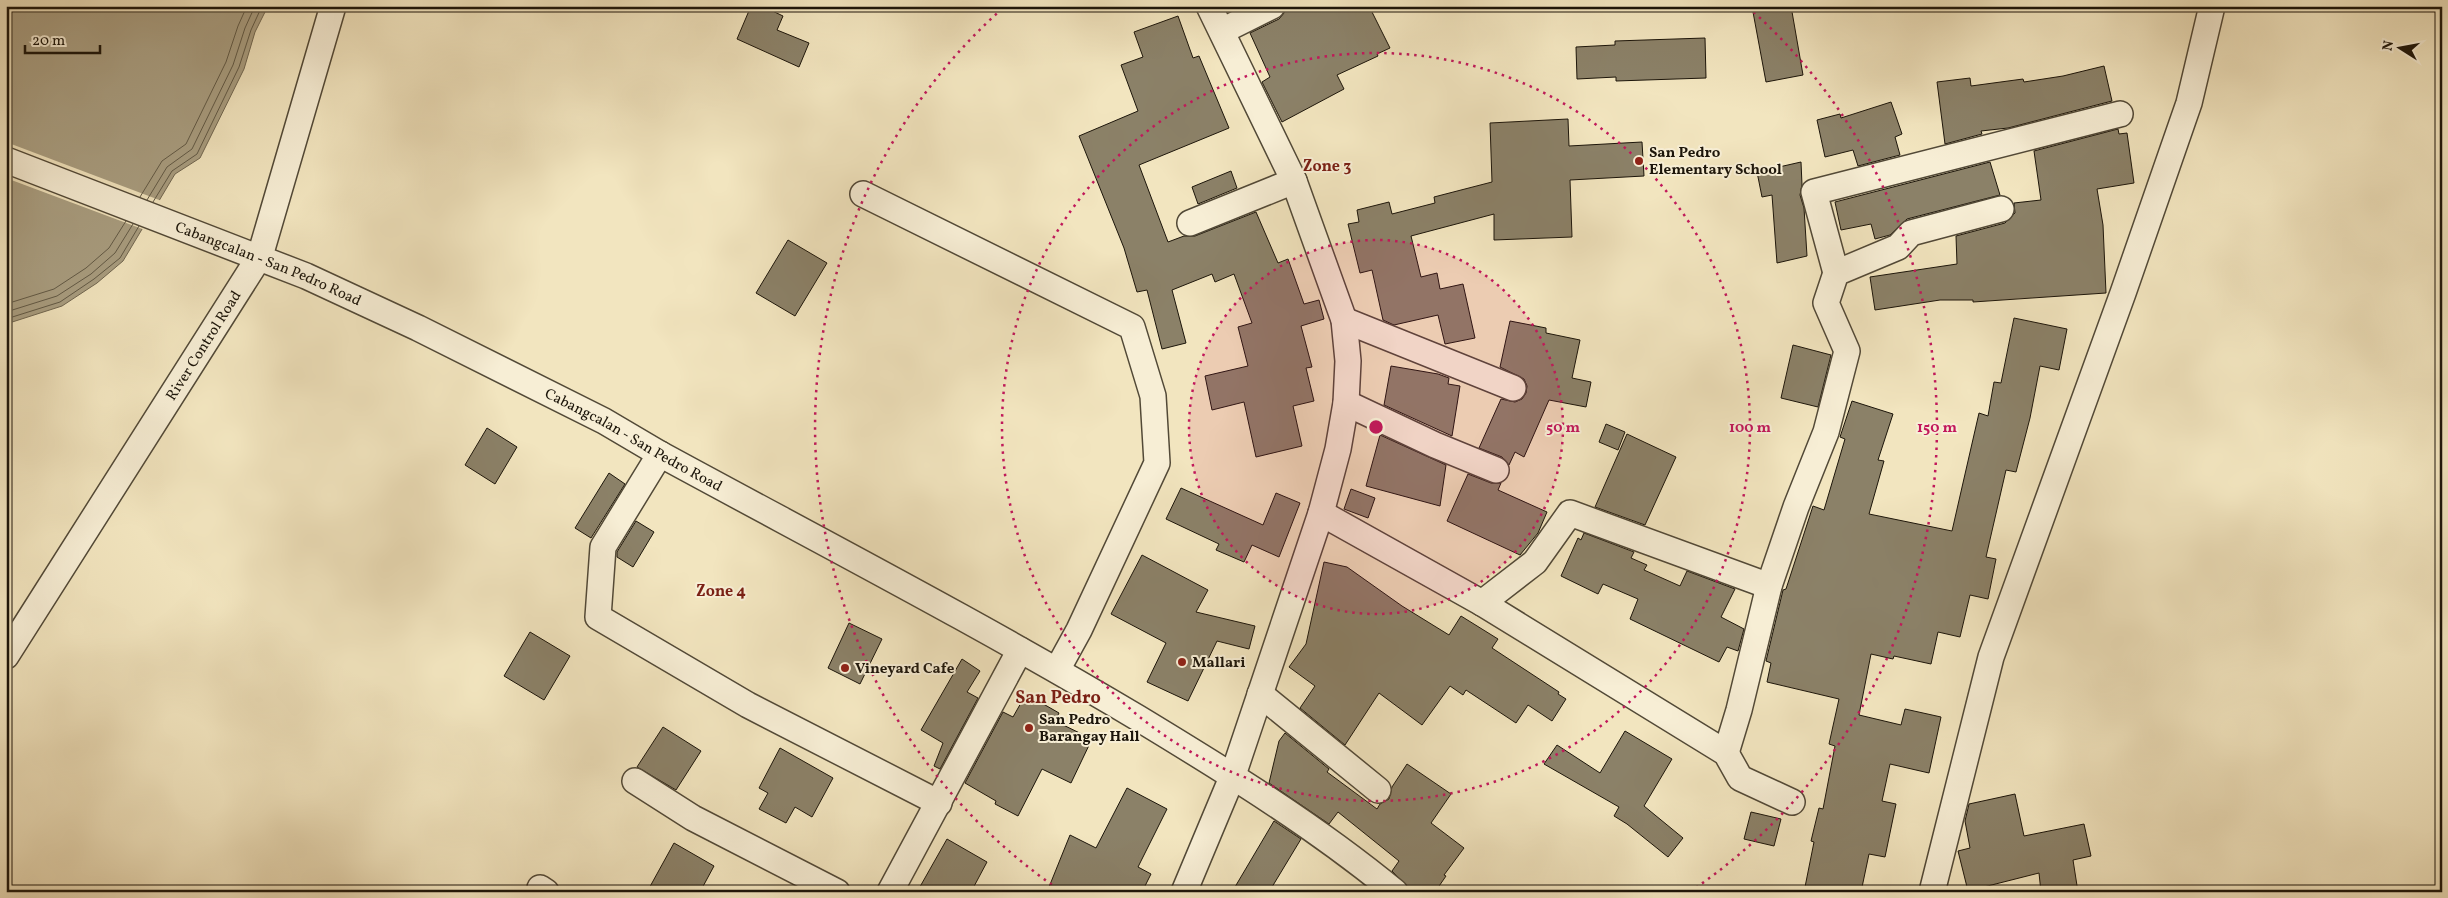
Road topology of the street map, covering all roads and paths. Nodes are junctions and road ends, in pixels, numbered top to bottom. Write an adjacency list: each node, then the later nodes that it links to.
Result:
1 (333, 6): 12 (street, River Control Road)
2 (1209, 6): 5 (street)
3 (1272, 6): 5 (street)
4 (2212, 6): 36 (street)
5 (1222, 31): 8 (street)
6 (2120, 114): 13 (street)
7 (6, 160): 12 (street, Cabangcalan - San Pedro Road)
8 (1294, 181): 11 (street); 14 (street)
9 (863, 194): 24 (street)
10 (2001, 209): 13 (street)
11 (1190, 222)
12 (260, 256): 17 (street, Cabangcalan - San Pedro Road); 23 (street, River Control Road)
13 (1836, 273): 20 (street)
14 (1344, 320): 15 (street); 16 (street)
15 (1513, 388)
16 (1346, 403): 18 (street); 19 (street)
17 (660, 454): 22 (street, Cabangcalan - San Pedro Road); 31 (street)
18 (1496, 470)
19 (1321, 514): 21 (street); 25 (street)
20 (1769, 586): 21 (street); 26 (street)
21 (1482, 602): 26 (street)
22 (1020, 650): 24 (street, Cabangcalan - San Pedro Road); 31 (street)
23 (6, 656)
24 (1057, 670): 27 (street, Cabangcalan - San Pedro Road)
25 (1260, 694): 27 (street); 29 (street)
26 (1726, 753): 30 (street)
27 (1232, 775): 34 (street); 35 (street, Cabangcalan - San Pedro Road)
28 (635, 781): 32 (street)
29 (1378, 790)
30 (1792, 802)
31 (939, 803): 33 (street)
32 (837, 892)
33 (890, 892)
34 (1184, 892)
35 (1395, 892)
36 (1932, 892)

